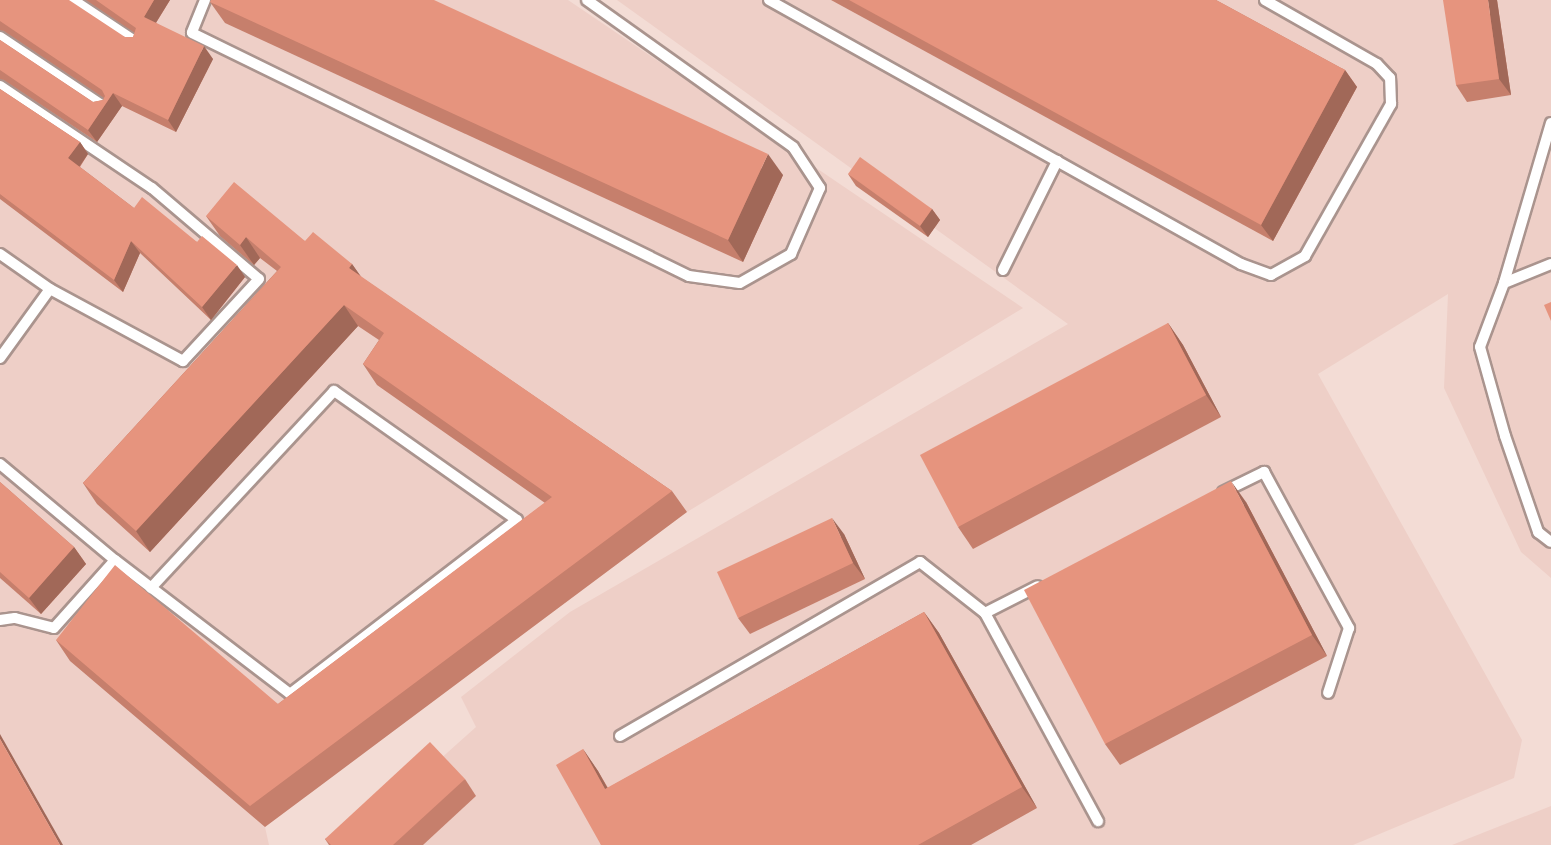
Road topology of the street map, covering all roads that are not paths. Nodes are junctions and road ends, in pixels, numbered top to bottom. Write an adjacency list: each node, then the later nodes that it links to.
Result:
1 (72, 0): 7 (lane)
2 (205, 0): 3 (lane)
3 (586, 0)
4 (769, 0): 11 (lane)
5 (1264, 0): 11 (lane)
6 (0, 37): 9 (lane)
7 (138, 44)
8 (0, 86): 16 (lane)
9 (106, 108)
10 (1551, 123): 15 (lane)
11 (1057, 161): 14 (lane)
12 (0, 254): 16 (lane)
13 (1551, 264): 15 (lane)
14 (1003, 270)
15 (1504, 283): 20 (lane)
16 (50, 289): 17 (lane)
17 (0, 358)
18 (0, 464): 21 (lane)
19 (1212, 498): 26 (lane)
20 (1551, 542)
21 (115, 560): 23 (lane); 25 (lane)
22 (1047, 582): 24 (lane)
23 (152, 588): 23 (lane)
24 (985, 613): 27 (lane); 28 (lane)
25 (0, 620)
26 (1328, 693)
27 (620, 736)
28 (1098, 821)

